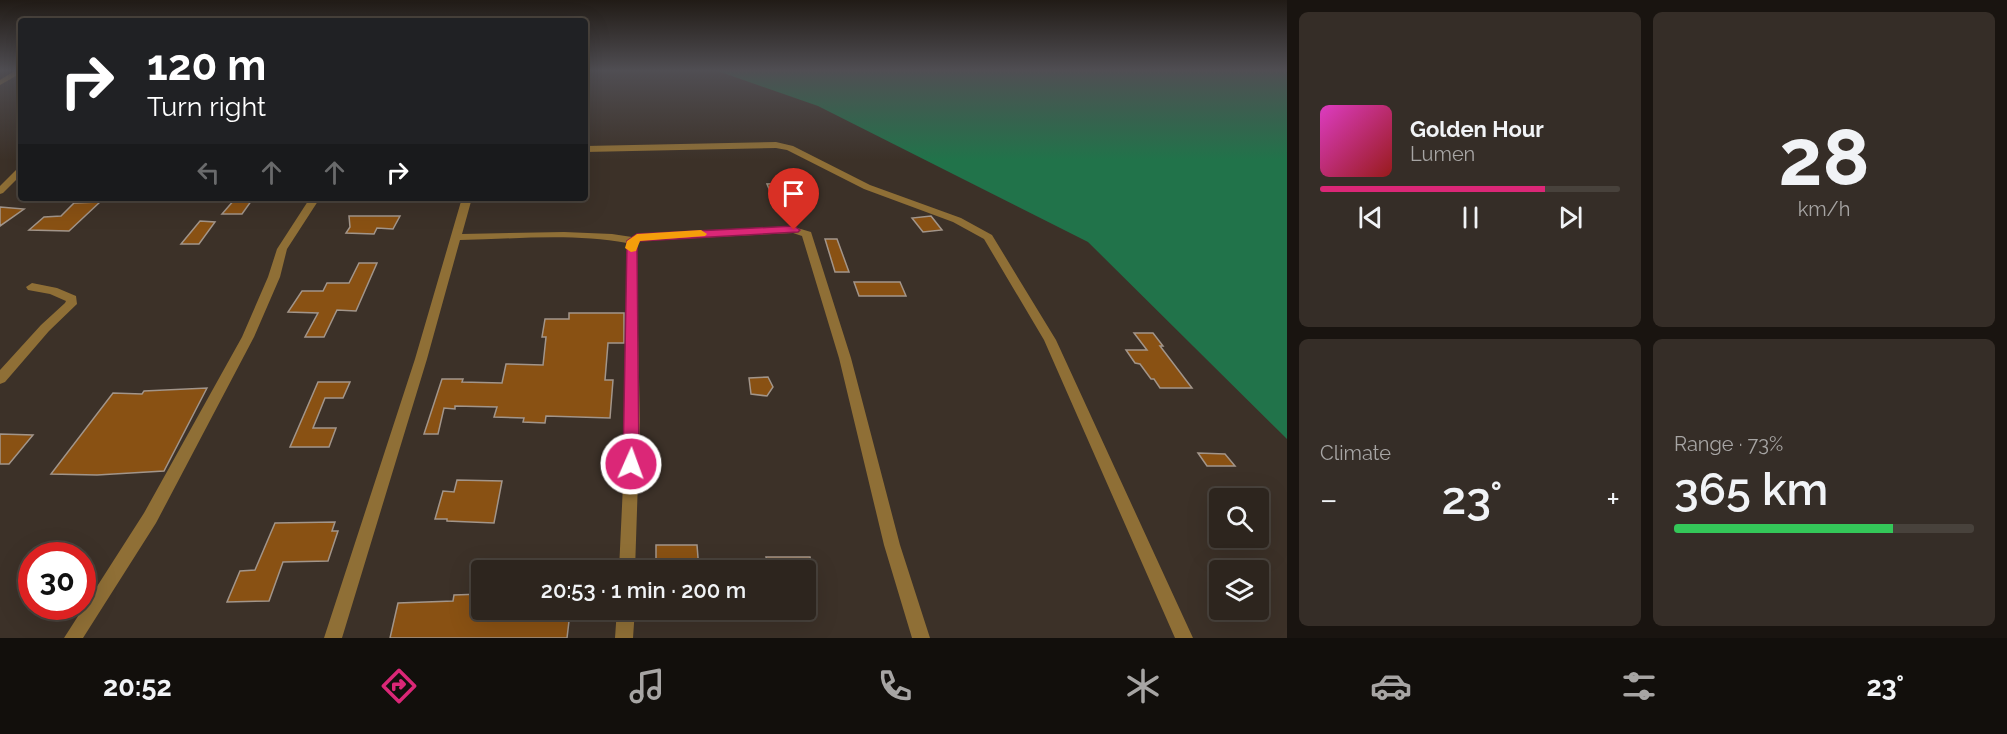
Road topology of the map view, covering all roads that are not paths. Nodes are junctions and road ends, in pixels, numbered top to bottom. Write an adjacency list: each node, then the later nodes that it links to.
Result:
1 (588, 149): 16 (street)
2 (18, 173): 3 (street)
3 (0, 191)
4 (313, 201): 12 (street)
5 (466, 201): 6 (street)
6 (457, 237): 7 (street); 13 (street)
7 (634, 241): 10 (street); 15 (street)
8 (32, 287): 9 (street)
9 (0, 379)
10 (627, 560)
11 (625, 620): 14 (street)
12 (73, 638)
13 (333, 638)
14 (624, 638)
15 (921, 638)
16 (1184, 638)

